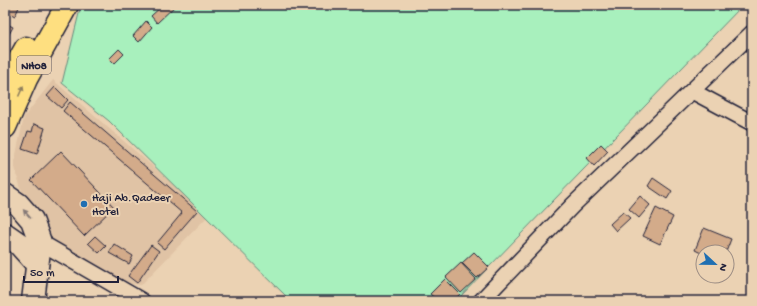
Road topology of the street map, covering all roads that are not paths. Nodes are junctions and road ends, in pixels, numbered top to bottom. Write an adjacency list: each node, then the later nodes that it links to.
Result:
1 (50, 5): 4 (highway, NH08)
2 (67, 5): 7 (highway, NH08, one-way to 2)
3 (752, 34): 5 (street)
4 (5, 85)
5 (692, 91): 6 (street); 14 (street)
6 (752, 123)
7 (5, 127)
8 (5, 195): 10 (main road, one-way to 8)
9 (5, 234): 11 (main road)
10 (40, 242): 11 (main road); 13 (street)
11 (37, 264): 12 (main road)
12 (33, 301)
13 (142, 301)
14 (481, 301)

